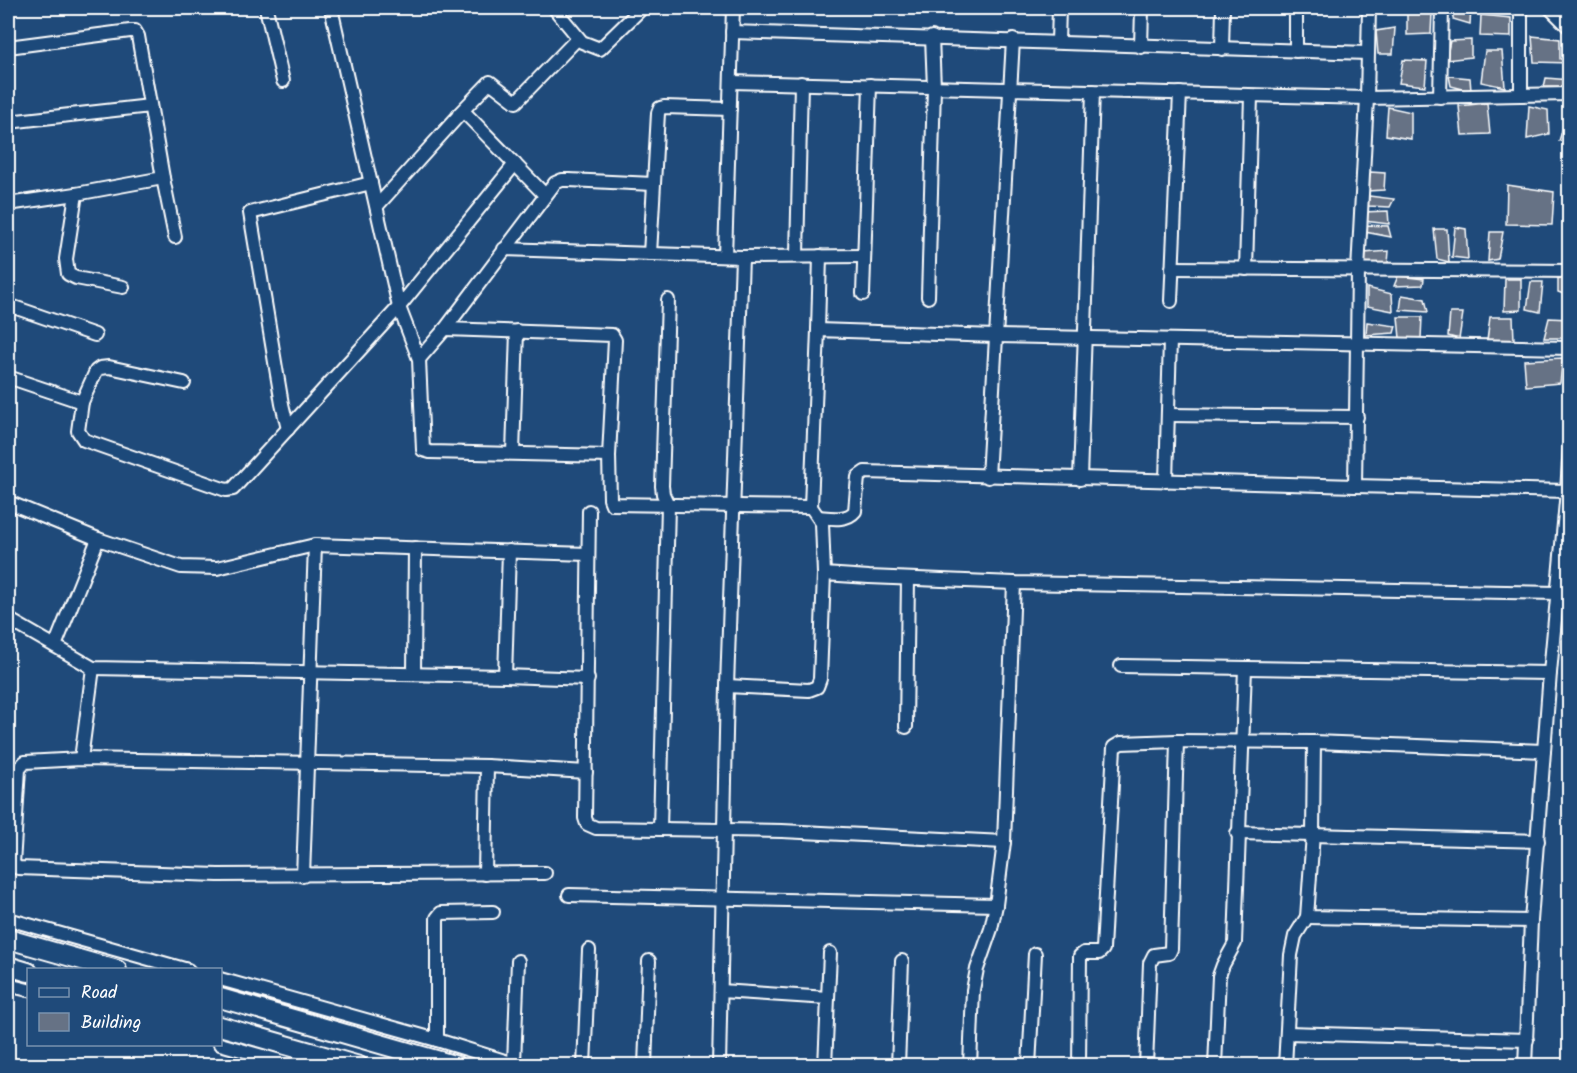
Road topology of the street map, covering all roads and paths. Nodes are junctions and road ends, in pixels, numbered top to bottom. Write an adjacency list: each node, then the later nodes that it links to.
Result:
1 (266, 8): 25 (street)
2 (331, 8): 44 (street)
3 (554, 8): 16 (street)
4 (642, 8): 16 (street)
5 (733, 8): 15 (street)
6 (1059, 8): 19 (street)
7 (1142, 8): 21 (street)
8 (1223, 8): 22 (street)
9 (1296, 8): 23 (street)
10 (1369, 8): 24 (street)
11 (1442, 8): 36 (street)
12 (1521, 8): 34 (street)
13 (1550, 8): 14 (street)
14 (1569, 28)
15 (732, 32): 17 (street); 26 (street)
16 (578, 38): 40 (street)
17 (932, 38): 18 (street); 29 (street)
18 (1013, 40): 19 (street); 30 (street)
19 (1058, 42): 21 (street)
20 (8, 47): 38 (street)
21 (1141, 47): 22 (street)
22 (1222, 49): 23 (street)
23 (1296, 51): 24 (street)
24 (1367, 53): 37 (street)
25 (283, 81)
26 (731, 82): 27 (street); 39 (street)
27 (801, 83): 28 (street); 53 (street)
28 (870, 85): 29 (street); 56 (street)
29 (934, 88): 30 (street); 64 (street)
30 (1010, 88): 31 (street); 73 (street)
31 (1093, 91): 32 (street); 74 (street)
32 (1180, 93): 35 (street); 58 (street)
33 (1569, 94): 34 (street)
34 (1521, 95): 36 (street)
35 (1251, 96): 37 (street); 59 (street)
36 (1440, 97): 37 (street)
37 (1367, 98): 60 (street)
38 (150, 106): 41 (street); 43 (street)
39 (730, 109): 45 (street); 54 (street)
40 (459, 114): 42 (street); 49 (street)
41 (8, 122)
42 (515, 164): 47 (street); 68 (street)
43 (163, 178): 46 (street); 50 (street)
44 (371, 183): 49 (street); 84 (street)
45 (653, 184): 47 (street); 52 (street)
46 (76, 194): 48 (street); 62 (street)
47 (545, 195): 51 (street)
48 (8, 204)
49 (377, 206): 68 (street)
50 (175, 237)
51 (504, 249): 52 (street); 69 (street)
52 (650, 254): 54 (street)
53 (797, 255): 55 (street); 57 (street)
54 (725, 256): 57 (street)
55 (820, 256): 56 (street); 70 (street)
56 (863, 256): 63 (street)
57 (742, 257): 95 (street)
58 (1172, 268): 59 (street); 66 (street)
59 (1246, 269): 60 (street)
60 (1358, 270): 61 (street); 76 (street)
61 (1569, 271)
62 (123, 286)
63 (863, 294)
64 (928, 297)
65 (668, 300): 94 (street)
66 (1171, 301)
67 (8, 305): 72 (street)
68 (399, 307): 78 (street); 84 (street)
69 (445, 329): 71 (street); 78 (street)
70 (818, 330): 73 (street); 96 (street)
71 (517, 331): 86 (street); 87 (street)
72 (95, 335)
73 (996, 336): 74 (street); 88 (street)
74 (1084, 337): 75 (street); 89 (street)
75 (1170, 340): 76 (street); 82 (street)
76 (1357, 344): 77 (street); 83 (street)
77 (1569, 348)
78 (419, 359): 86 (street)
79 (8, 377): 81 (street)
80 (184, 383): 81 (street)
81 (82, 402): 84 (street)
82 (1168, 415): 83 (street); 90 (street)
83 (1357, 417): 91 (street)
84 (288, 429)
85 (1569, 446): 92 (street)
86 (513, 453): 87 (street)
87 (609, 456): 94 (street)
88 (988, 477): 89 (street); 98 (street)
89 (1080, 479): 90 (street)
90 (1166, 481): 91 (street)
91 (1355, 486): 92 (street)
92 (1567, 491): 107 (street)
93 (8, 502): 99 (street)
94 (668, 505): 95 (street); 128 (street)
95 (734, 506): 96 (street); 118 (street)
96 (811, 507): 98 (street)
97 (589, 511): 103 (street)
98 (819, 518): 104 (street)
99 (98, 538): 100 (street); 109 (street)
100 (315, 545): 101 (street); 113 (street)
101 (416, 548): 102 (street); 115 (street)
102 (509, 552): 103 (street); 116 (street)
103 (588, 554): 117 (street)
104 (824, 573): 105 (street); 118 (street)
105 (908, 579): 106 (street); 119 (street)
106 (1014, 583): 107 (street); 133 (street)
107 (1558, 593): 114 (street)
108 (8, 619): 109 (street)
109 (55, 646): 111 (street)
110 (1121, 666): 112 (street)
111 (93, 668): 113 (street); 124 (street)
112 (1245, 668): 114 (street); 121 (street)
113 (311, 673): 115 (street); 125 (street)
114 (1550, 673): 123 (street)
115 (414, 674): 116 (street)
116 (505, 676): 117 (street)
117 (588, 679): 127 (street)
118 (727, 686): 129 (street)
119 (906, 727)
120 (1177, 741): 121 (street); 177 (street); 178 (street)
121 (1243, 741): 122 (street); 130 (street)
122 (1314, 742): 123 (street); 131 (street)
123 (1545, 751): 132 (street)
124 (81, 759): 125 (street); 136 (street)
125 (308, 762): 126 (street); 136 (street)
126 (487, 766): 127 (street); 135 (street)
127 (585, 772): 128 (street)
128 (660, 829): 129 (street)
129 (725, 830): 133 (street); 138 (street)
130 (1238, 833): 131 (street); 179 (street)
131 (1313, 834): 132 (street); 141 (street)
132 (1539, 841): 143 (street)
133 (1004, 842): 139 (street)
134 (545, 873): 135 (street)
135 (485, 874): 136 (street)
136 (303, 876)
137 (569, 895): 138 (street)
138 (723, 900): 139 (street); 158 (street)
139 (996, 905): 175 (street)
140 (493, 912): 163 (street)
141 (1307, 917): 143 (street); 162 (street)
142 (8, 919): 153 (street)
143 (1531, 921): 164 (street)
144 (8, 939): 152 (street)
145 (589, 950): 170 (street)
146 (830, 953): 159 (street)
147 (1035, 954): 176 (street)
148 (518, 961): 166 (street)
149 (649, 961): 171 (street)
150 (902, 961): 174 (street)
151 (8, 966): 154 (street)
152 (113, 968)
153 (184, 968)
154 (27, 972)
155 (222, 980): 163 (street)
156 (8, 985): 157 (street)
157 (27, 990)
158 (721, 992): 159 (street); 172 (street)
159 (828, 998): 173 (street)
160 (222, 999): 169 (street)
161 (222, 1027): 168 (street)
162 (1287, 1033): 164 (street); 180 (street)
163 (437, 1040): 166 (street)
164 (1527, 1040): 181 (street)
165 (222, 1045): 167 (street)
166 (517, 1064)
167 (298, 1065)
168 (359, 1065)
169 (458, 1065)
170 (584, 1065)
171 (645, 1065)
172 (719, 1065)
173 (825, 1065)
174 (898, 1065)
175 (970, 1065)
176 (1029, 1065)
177 (1079, 1065)
178 (1146, 1065)
179 (1215, 1065)
180 (1285, 1065)
181 (1525, 1065)

